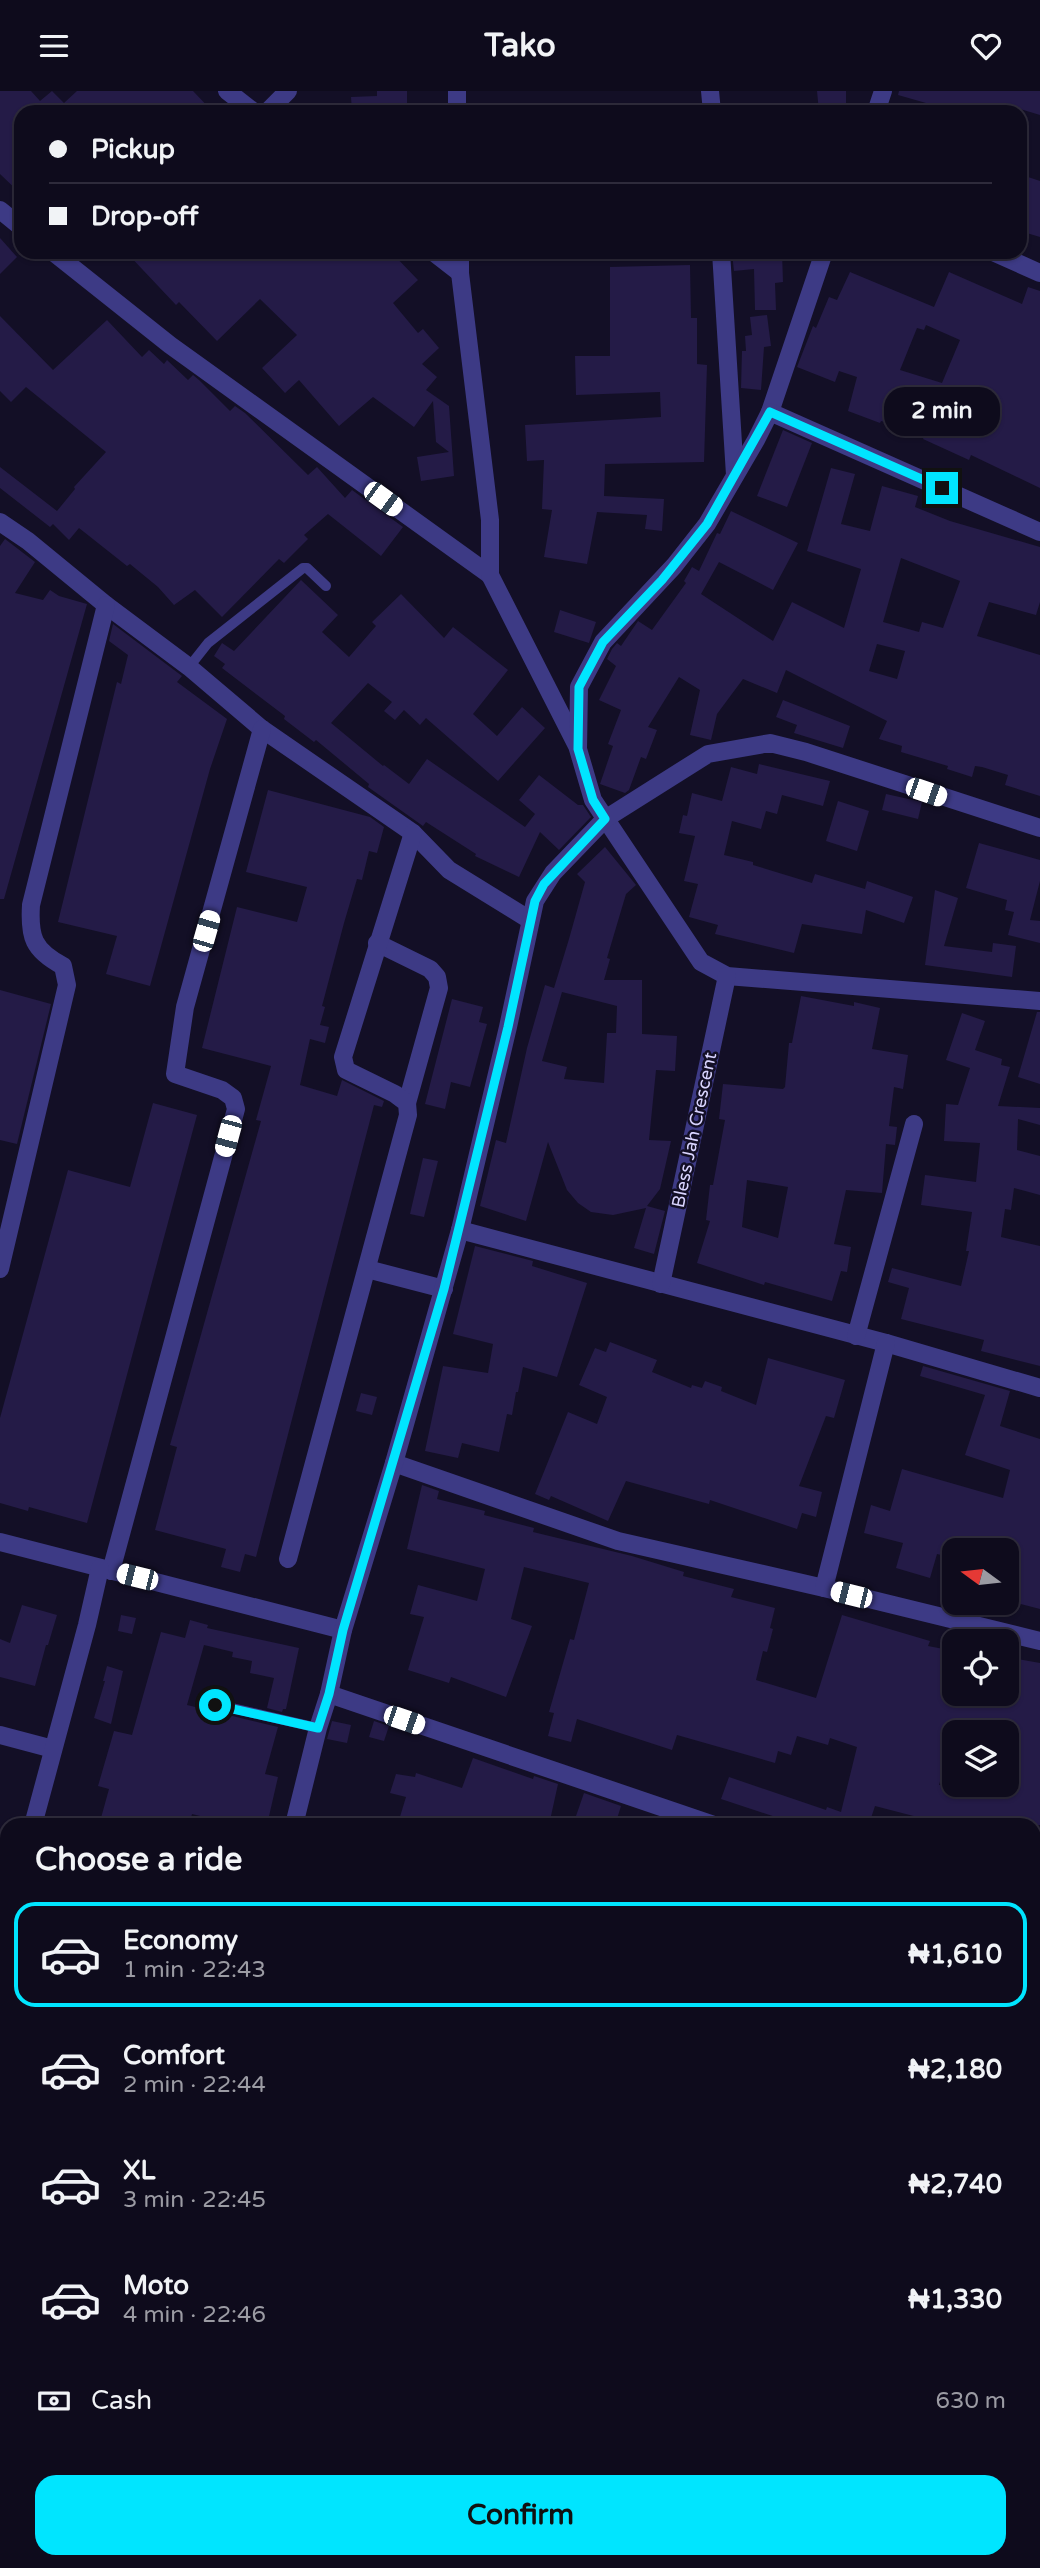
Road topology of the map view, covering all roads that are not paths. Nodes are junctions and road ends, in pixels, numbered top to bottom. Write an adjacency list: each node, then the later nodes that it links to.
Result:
1 (228, 91): 3 (street)
2 (288, 91): 4 (street)
3 (245, 105)
4 (274, 105)
5 (0, 210): 6 (street)
6 (14, 221)
7 (62, 259): 19 (street)
8 (442, 259): 13 (street)
9 (460, 259): 13 (street)
10 (721, 259): 16 (street)
11 (822, 259): 15 (street)
12 (1009, 259): 14 (street)
13 (460, 273): 19 (street)
14 (1040, 273)
15 (770, 412): 16 (street); 18 (street)
16 (735, 475): 24 (street)
17 (0, 522): 21 (street)
18 (1040, 532)
19 (490, 575): 24 (street)
20 (326, 586): 22 (lane)
21 (106, 605): 22 (street); 35 (street)
22 (189, 667): 23 (street)
23 (262, 729): 27 (street); 45 (street)
24 (578, 749): 25 (street)
25 (605, 819): 26 (street); 28 (street); 30 (street)
26 (1040, 828)
27 (413, 833): 28 (street); 29 (street)
28 (530, 920): 34 (street)
29 (377, 943): 32 (street); 32 (street)
30 (727, 976): 31 (street); 37 (street, Bless Jah Crescent)
31 (1040, 1001)
32 (407, 1103): 36 (street)
33 (914, 1124): 39 (street)
34 (460, 1230): 37 (street); 38 (street)
35 (0, 1269)
36 (367, 1269): 38 (street); 44 (street)
37 (661, 1284): 39 (street)
38 (444, 1289): 42 (street)
39 (856, 1336): 40 (street)
40 (886, 1343): 41 (street); 46 (street)
41 (1036, 1391)
42 (394, 1463): 46 (street); 47 (street)
43 (0, 1542): 45 (street)
44 (288, 1559)
45 (105, 1569): 47 (street); 53 (street)
46 (824, 1588): 48 (street)
47 (343, 1630): 49 (street)
48 (1040, 1641)
49 (329, 1694): 51 (street); 56 (street)
50 (215, 1705): 51 (lane)
51 (318, 1728): 55 (street)
52 (0, 1735): 53 (street)
53 (53, 1749): 54 (street)
54 (35, 1818)
55 (296, 1818)
56 (691, 1818)

